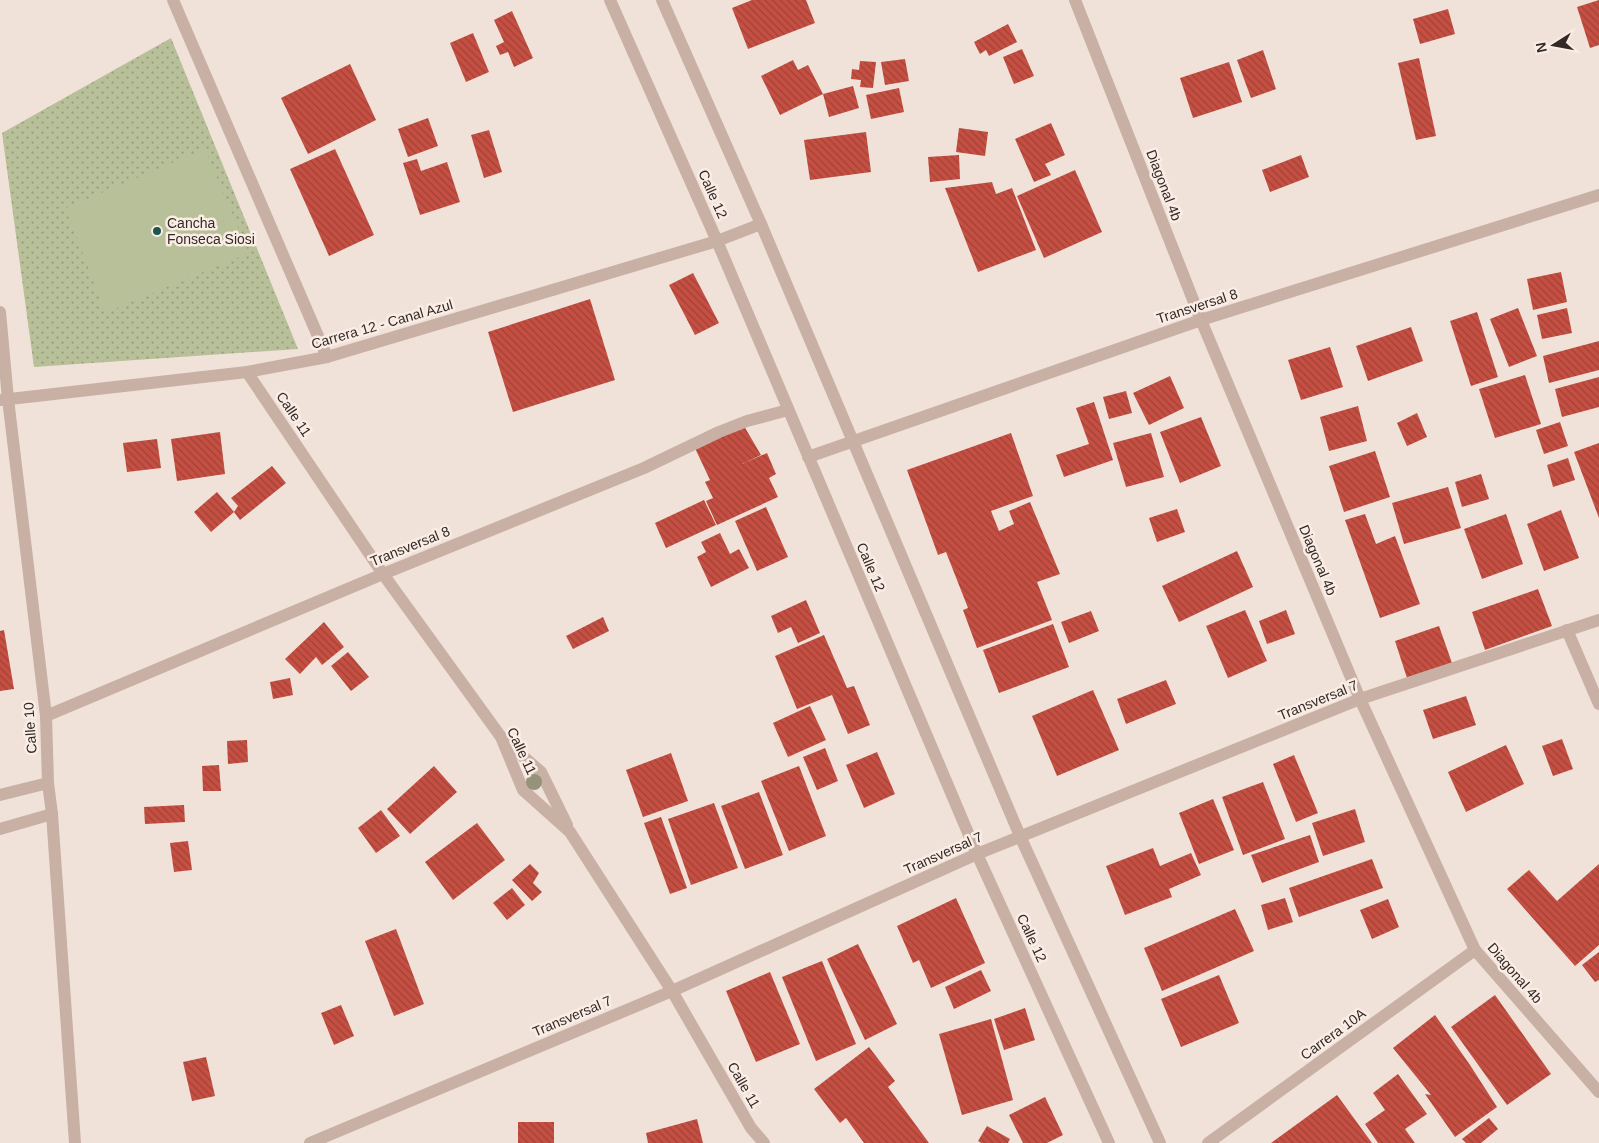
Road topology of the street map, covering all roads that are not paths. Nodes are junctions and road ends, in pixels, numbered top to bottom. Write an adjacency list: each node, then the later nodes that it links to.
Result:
1 (174, 0): 10 (street)
2 (610, 0): 7 (street, Calle 12)
3 (662, 0): 6 (street)
4 (1075, 0): 9 (street, Diagonal 4b)
5 (1599, 195): 9 (street, Transversal 8)
6 (761, 224): 7 (street, Carrera 12 - Canal Azul); 14 (street)
7 (717, 241): 10 (street, Carrera 12 - Canal Azul); 13 (street, Calle 12)
8 (0, 312): 12 (street, Calle 10)
9 (1201, 320): 14 (street, Transversal 8); 19 (street, Diagonal 4b)
10 (327, 357): 11 (street, Carrera 12 - Canal Azul)
11 (247, 372): 12 (street, Carrera 12 - Canal Azul); 16 (street, Calle 11)
12 (4, 399): 21 (street, Calle 10)
13 (788, 410): 15 (street, Calle 12); 16 (street, Transversal 8)
14 (853, 442): 15 (street, Transversal 8); 28 (street)
15 (808, 457): 29 (street, Calle 12)
16 (383, 574): 21 (street, Transversal 8); 22 (street, Calle 11)
17 (1599, 620): 18 (street, Transversal 7)
18 (1567, 630): 19 (street, Transversal 7); 20 (street)
19 (1360, 699): 28 (street, Transversal 7); 30 (street, Diagonal 4b)
20 (1599, 704)
21 (46, 716): 23 (street, Calle 10)
22 (501, 737): 27 (street); 27 (street, Calle 11)
23 (48, 783): 24 (street); 25 (street, Calle 10)
24 (0, 795)
25 (52, 814): 26 (street); 33 (street, Calle 10)
26 (0, 829)
27 (570, 832): 31 (street, Calle 11)
28 (1020, 836): 29 (street, Transversal 7); 37 (street)
29 (977, 854): 31 (street, Transversal 7); 36 (street, Calle 12)
30 (1475, 950): 32 (street, Diagonal 4b); 38 (street, Carrera 10A)
31 (672, 991): 34 (street, Transversal 7); 35 (street, Calle 11)
32 (1599, 1092)
33 (75, 1143)
34 (310, 1143)
35 (764, 1143)
36 (1109, 1143)
37 (1160, 1143)
38 (1208, 1143)

